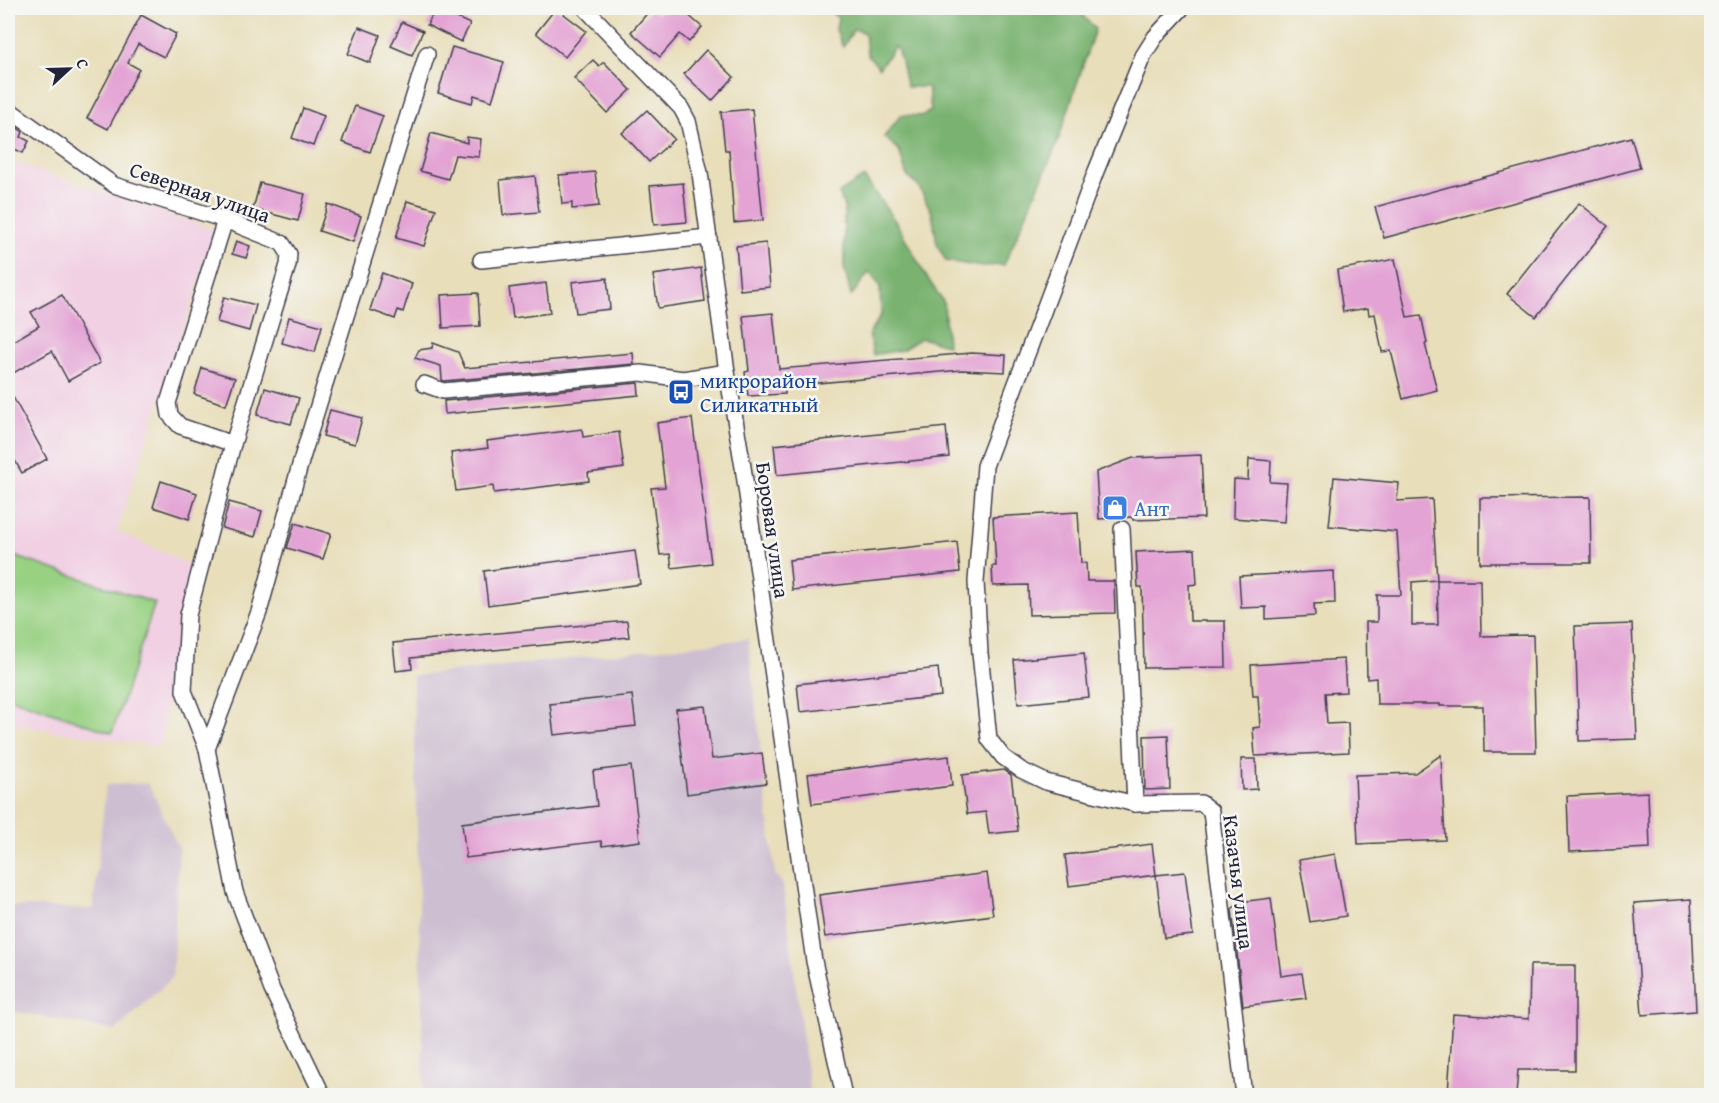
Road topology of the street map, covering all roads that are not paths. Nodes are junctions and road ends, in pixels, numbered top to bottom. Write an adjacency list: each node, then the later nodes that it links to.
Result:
1 (585, 8): 6 (street, Боровая улица)
2 (1182, 8): 13 (street, Казачья улица)
3 (427, 54): 12 (street)
4 (8, 109): 5 (street, Северная улица)
5 (225, 220): 10 (street, Северная улица); 10 (street)
6 (709, 237): 7 (street); 8 (street, Боровая улица)
7 (481, 260)
8 (727, 372): 9 (street); 15 (street, Боровая улица)
9 (424, 384)
10 (233, 444): 12 (street)
11 (1122, 529): 13 (street)
12 (207, 749): 14 (street)
13 (1135, 804): 16 (street, Казачья улица)
14 (323, 1095)
15 (844, 1095)
16 (1244, 1095)

